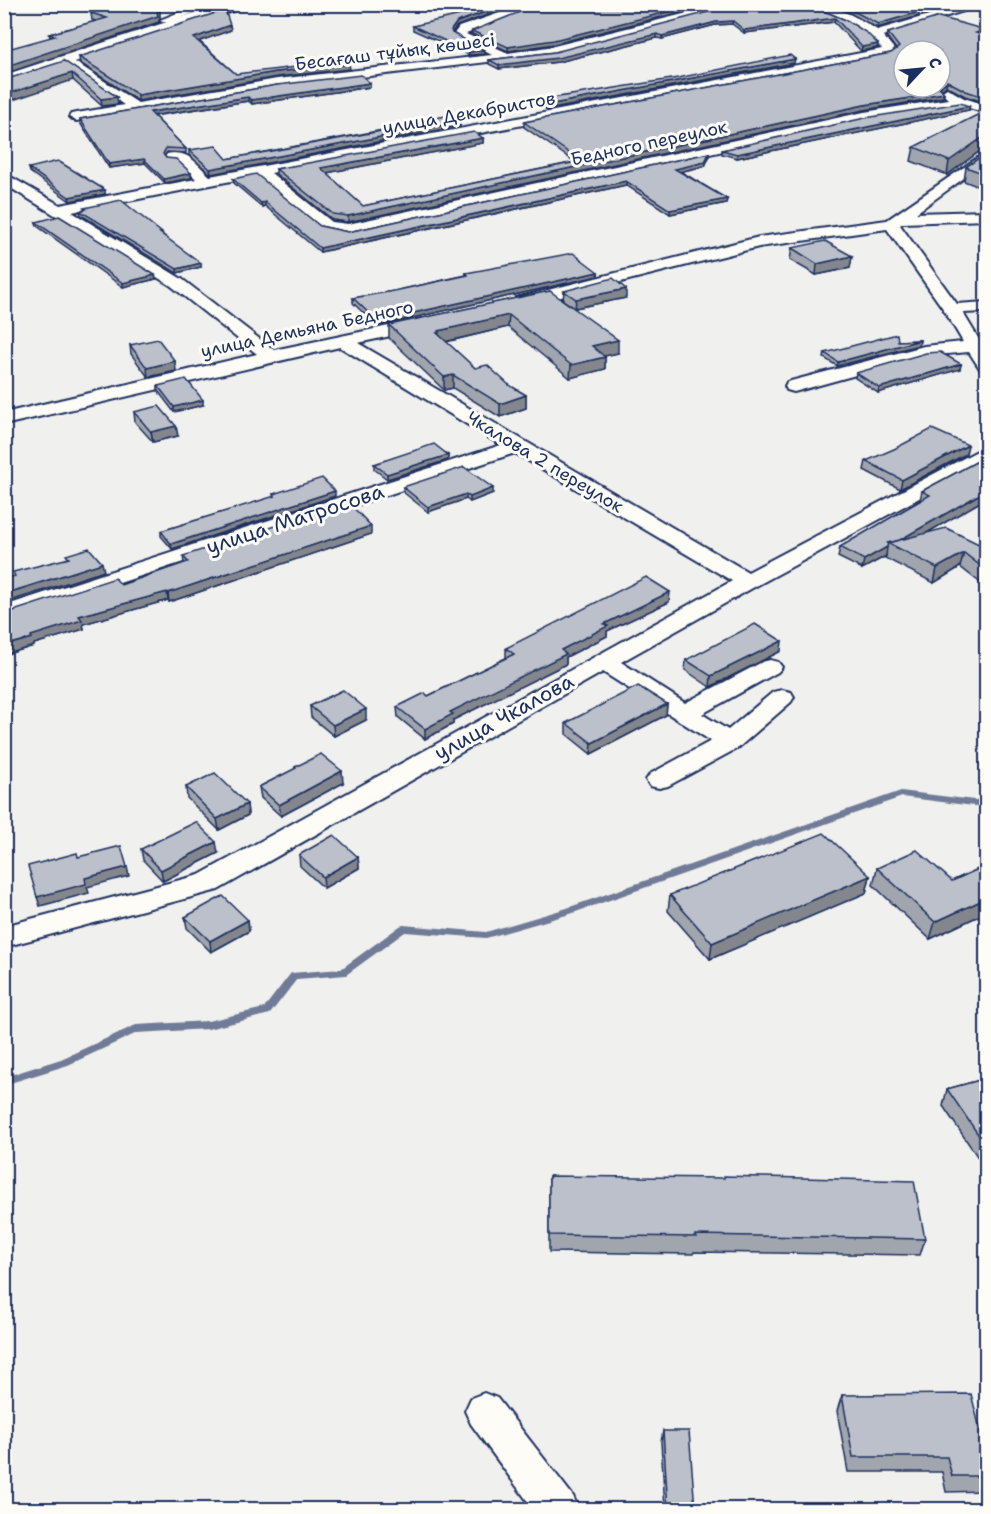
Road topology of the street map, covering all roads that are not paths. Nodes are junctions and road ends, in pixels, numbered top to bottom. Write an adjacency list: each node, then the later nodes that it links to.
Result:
1 (211, 4): 7 (street)
2 (538, 4): 9 (street)
3 (740, 4): 9 (street, Бесағаш тұйық көшесі)
4 (808, 4): 8 (street)
5 (981, 4): 8 (street)
6 (235, 5): 10 (street)
7 (166, 20)
8 (874, 35): 19 (street, улица Декабристов)
9 (507, 57): 14 (street, Бесағаш тұйық көшесі)
10 (65, 61): 11 (street); 14 (street)
11 (4, 80)
12 (952, 96): 13 (street)
13 (959, 101): 15 (street); 19 (street, Бедного переулок)
14 (136, 107): 16 (street, Бесағаш тұйық көшесі)
15 (987, 109)
16 (76, 117)
17 (987, 156): 24 (street)
18 (172, 157): 21 (street)
19 (259, 171): 21 (street, улица Декабристов)
20 (4, 177): 22 (street)
21 (206, 181): 22 (street, улица Декабристов)
22 (57, 210): 31 (street)
23 (987, 216): 24 (street)
24 (896, 221): 25 (street); 27 (street)
25 (503, 306)
26 (987, 308): 27 (street)
27 (952, 309): 30 (street)
28 (435, 321): 29 (street, улица Демьяна Бедного)
29 (344, 341): 31 (street, улица Демьяна Бедного); 35 (street, Чкалова 2 переулок)
30 (974, 346): 32 (street); 33 (street)
31 (271, 356): 34 (street, улица Демьяна Бедного)
32 (987, 365)
33 (794, 386)
34 (4, 419)
35 (517, 446): 37 (street, Чкалова 2 переулок); 38 (street, улица Матросова)
36 (987, 454): 37 (street, улица Чкалова)
37 (748, 581): 39 (street, улица Чкалова)
38 (4, 614)
39 (604, 662): 42 (street); 45 (street, улица Чкалова)
40 (770, 667): 42 (street)
41 (782, 697): 43 (street)
42 (685, 713): 43 (street)
43 (729, 742): 44 (street)
44 (659, 780)
45 (4, 937)
46 (484, 1411): 47 (street)
47 (559, 1509)

